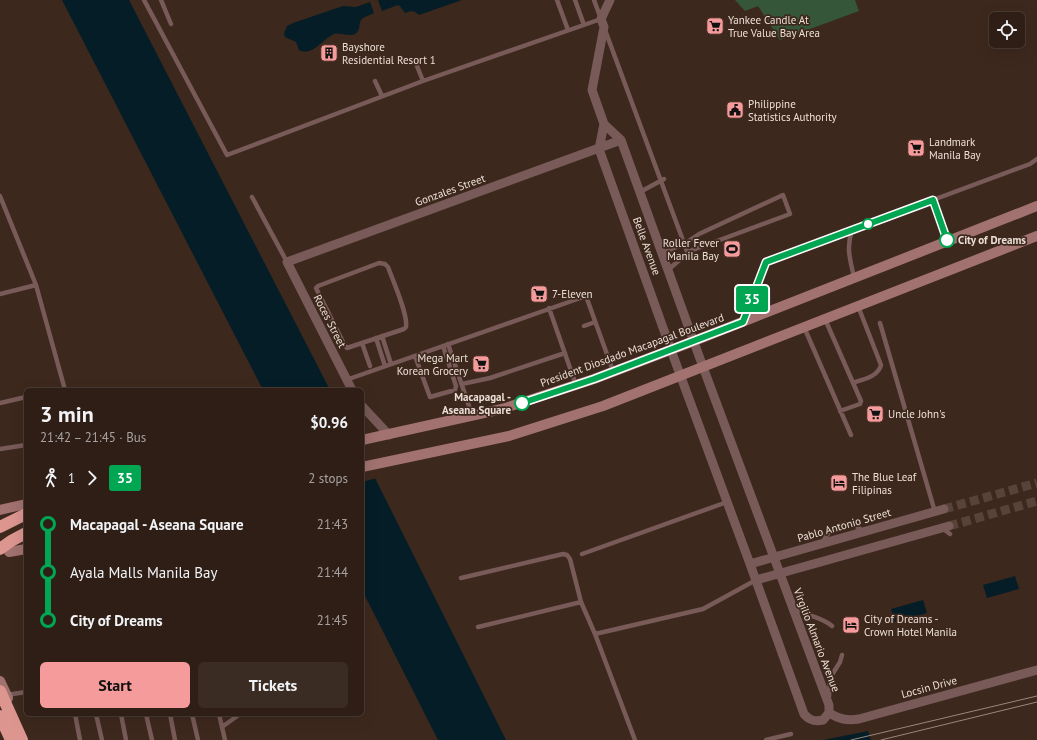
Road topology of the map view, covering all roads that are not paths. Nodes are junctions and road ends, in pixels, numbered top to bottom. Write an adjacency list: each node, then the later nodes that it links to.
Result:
1 (144, 0): 14 (lane)
2 (161, 0): 8 (lane)
3 (557, 0): 10 (lane)
4 (575, 0): 9 (lane)
5 (594, 0): 7 (lane)
6 (610, 0): 7 (street, Belle Avenue)
7 (602, 23): 9 (lane); 15 (street, Belle Avenue); 19 (lane)
8 (171, 24)
9 (584, 25): 10 (lane)
10 (568, 30): 13 (lane)
11 (417, 66): 13 (lane)
12 (376, 81): 14 (lane)
13 (423, 81): 14 (lane)
14 (382, 96)
15 (604, 124): 16 (street, Belle Avenue); 17 (street)
16 (621, 140): 17 (street, Gonzales Street); 20 (street, Belle Avenue)
17 (599, 149): 30 (street, Gonzales Street); 52 (street, Belle Avenue)
18 (1037, 159): 23 (lane)
19 (662, 180): 20 (lane); 27 (lane)
20 (640, 192): 28 (street, Belle Avenue)
21 (0, 196): 34 (lane)
22 (252, 197): 30 (lane)
23 (933, 200): 26 (lane); 33 (lane)
24 (1037, 206): 26 (main road, President Diosdado Macapagal Boulevard)
25 (1037, 236): 36 (main road)
26 (947, 240): 33 (main road, President Diosdado Macapagal Boulevard)
27 (684, 244): 28 (lane); 29 (lane); 29 (lane)
28 (662, 253): 31 (street, Belle Avenue)
29 (688, 254): 31 (lane)
30 (287, 262): 61 (street, Roces Street)
31 (668, 270): 48 (street, Belle Avenue)
32 (760, 277): 40 (lane)
33 (854, 277): 40 (main road, President Diosdado Macapagal Boulevard)
34 (36, 285): 35 (lane); 65 (lane)
35 (0, 294)
36 (858, 306): 38 (main road); 62 (lane)
37 (549, 308): 39 (lane); 45 (lane); 50 (lane)
38 (825, 319): 43 (main road); 62 (lane)
39 (595, 322): 42 (lane); 59 (lane)
40 (743, 322): 48 (main road, President Diosdado Macapagal Boulevard)
41 (880, 323): 83 (lane)
42 (584, 326)
43 (804, 327): 58 (main road); 70 (lane)
44 (565, 333): 45 (lane)
45 (558, 335): 53 (lane)
46 (382, 336): 47 (lane); 49 (lane); 55 (lane)
47 (376, 338): 49 (lane); 57 (lane)
48 (694, 341): 52 (main road, President Diosdado Macapagal Boulevard); 58 (street, Belle Avenue)
49 (362, 343): 56 (lane)
50 (448, 344): 51 (lane); 63 (lane)
51 (443, 346): 54 (lane); 54 (lane)
52 (671, 350): 59 (main road, President Diosdado Macapagal Boulevard); 60 (street, Belle Avenue)
53 (565, 353): 63 (lane); 64 (lane)
54 (414, 356): 55 (lane)
55 (391, 364): 57 (lane)
56 (370, 366)
57 (385, 366): 61 (lane)
58 (703, 367): 60 (main road); 90 (street, Virgilio Almario Avenue)
59 (613, 371): 64 (main road, President Diosdado Macapagal Boulevard)
60 (680, 376): 77 (main road); 79 (street)
61 (346, 380): 66 (street, Roces Street)
62 (853, 382): 70 (lane)
63 (462, 384): 71 (lane)
64 (576, 385): 71 (main road, President Diosdado Macapagal Boulevard)
65 (65, 388)
66 (351, 388)
67 (24, 397): 68 (lane)
68 (0, 403)
69 (364, 408): 72 (street)
70 (840, 411): 73 (lane)
71 (473, 417): 72 (main road, President Diosdado Macapagal Boulevard)
72 (389, 435): 74 (main road, President Diosdado Macapagal Boulevard)
73 (851, 435)
74 (364, 440)
75 (24, 444): 76 (lane)
76 (0, 449)
77 (364, 467)
78 (0, 502): 80 (main road)
79 (728, 502): 89 (lane); 91 (street)
80 (24, 508): 82 (main road); 84 (highway)
81 (944, 509): 83 (street, Pablo Antonio Street)
82 (0, 510)
83 (935, 512): 90 (street, Pablo Antonio Street)
84 (0, 527)
85 (947, 529): 92 (street)
86 (24, 534): 88 (highway)
87 (24, 549): 88 (main road)
88 (4, 550)
89 (582, 554)
90 (773, 557): 91 (street, Pablo Antonio Street); 92 (street, Virgilio Almario Avenue)
91 (750, 564): 94 (street)
92 (779, 573): 94 (street); 96 (street, Virgilio Almario Avenue)
93 (461, 578): 95 (lane)
94 (756, 580): 99 (lane); 105 (street)
95 (581, 602): 98 (lane); 99 (lane)
96 (790, 602): 97 (lane); 105 (street, Virgilio Almario Avenue)
97 (832, 626)
98 (478, 627)
99 (595, 634): 127 (lane)
100 (842, 656): 105 (lane)
101 (1037, 670): 105 (street, Locsin Drive)
102 (0, 681): 104 (main road)
103 (24, 692): 104 (lane)
104 (3, 693): 118 (highway); 119 (main road)
105 (829, 709)
106 (0, 716): 117 (highway)
107 (75, 716): 120 (lane)
108 (96, 716): 121 (lane)
109 (120, 716): 122 (lane)
110 (146, 716): 123 (lane)
111 (170, 716): 124 (lane)
112 (192, 716): 125 (lane)
113 (219, 716): 115 (lane)
114 (237, 716): 115 (lane)
115 (222, 727): 126 (lane)
116 (791, 734): 128 (lane)
117 (11, 740)
118 (22, 740)
119 (26, 740)
120 (80, 740)
121 (102, 740)
122 (126, 740)
123 (152, 740)
124 (175, 740)
125 (198, 740)
126 (225, 740)
127 (635, 740)
128 (766, 740)

